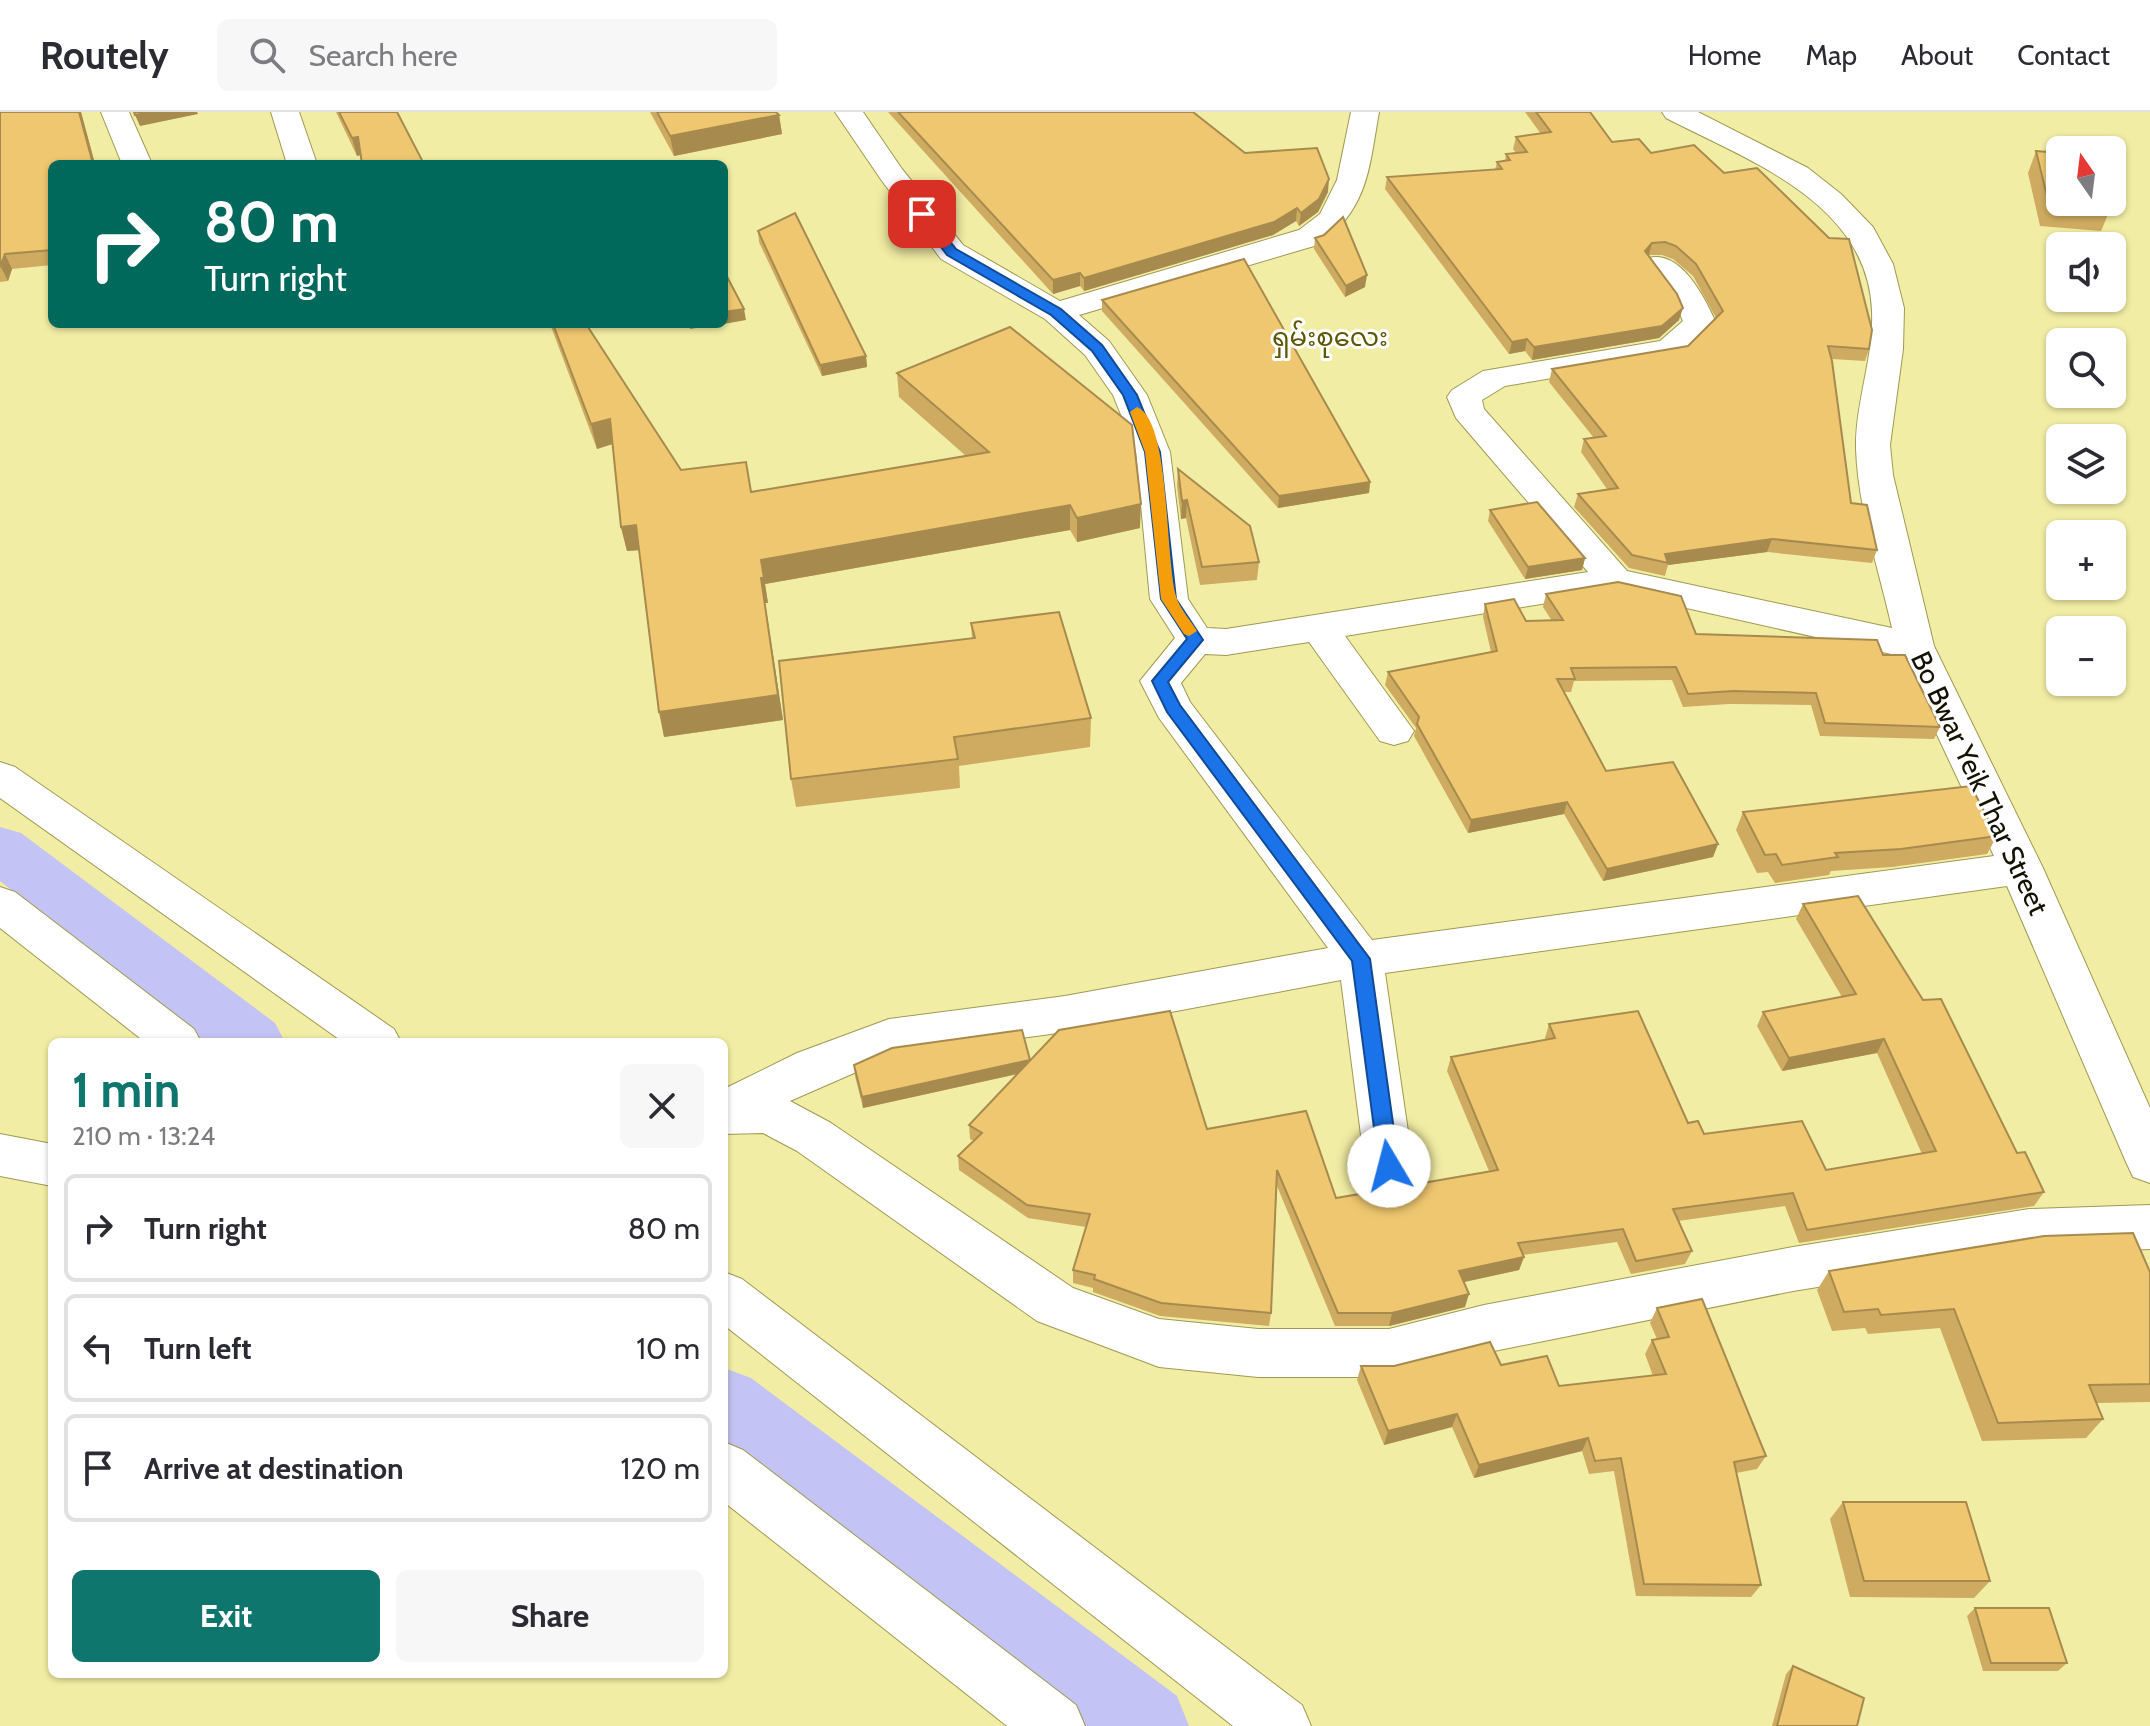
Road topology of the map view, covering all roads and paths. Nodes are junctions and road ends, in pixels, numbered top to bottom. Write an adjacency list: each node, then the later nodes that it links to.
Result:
1 (115, 112): 6 (street)
2 (285, 112): 7 (street)
3 (849, 112): 9 (street)
4 (1365, 112): 9 (street)
5 (1676, 112): 13 (street, Bo Bwar Yeik Thar Street)
6 (135, 160)
7 (301, 160)
8 (1660, 265): 10 (street)
9 (1056, 312): 12 (street)
10 (1615, 580): 11 (street); 13 (street)
11 (1318, 626): 12 (street); 14 (street)
12 (1195, 640): 18 (street)
13 (1915, 646): 16 (street, Bo Bwar Yeik Thar Street)
14 (1394, 731)
15 (0, 777): 20 (street)
16 (2021, 868): 18 (street); 24 (street, Bo Bwar Yeik Thar Street)
17 (0, 904): 19 (street)
18 (1361, 959): 21 (street); 26 (street)
19 (173, 1038)
20 (372, 1038)
21 (728, 1111)
22 (728, 1113): 27 (street)
23 (0, 1155): 25 (street)
24 (2150, 1162)
25 (48, 1164)
26 (1389, 1166)
27 (2150, 1227)
28 (728, 1298): 31 (street)
29 (728, 1471): 30 (street)
30 (1055, 1726)
31 (1281, 1726)

